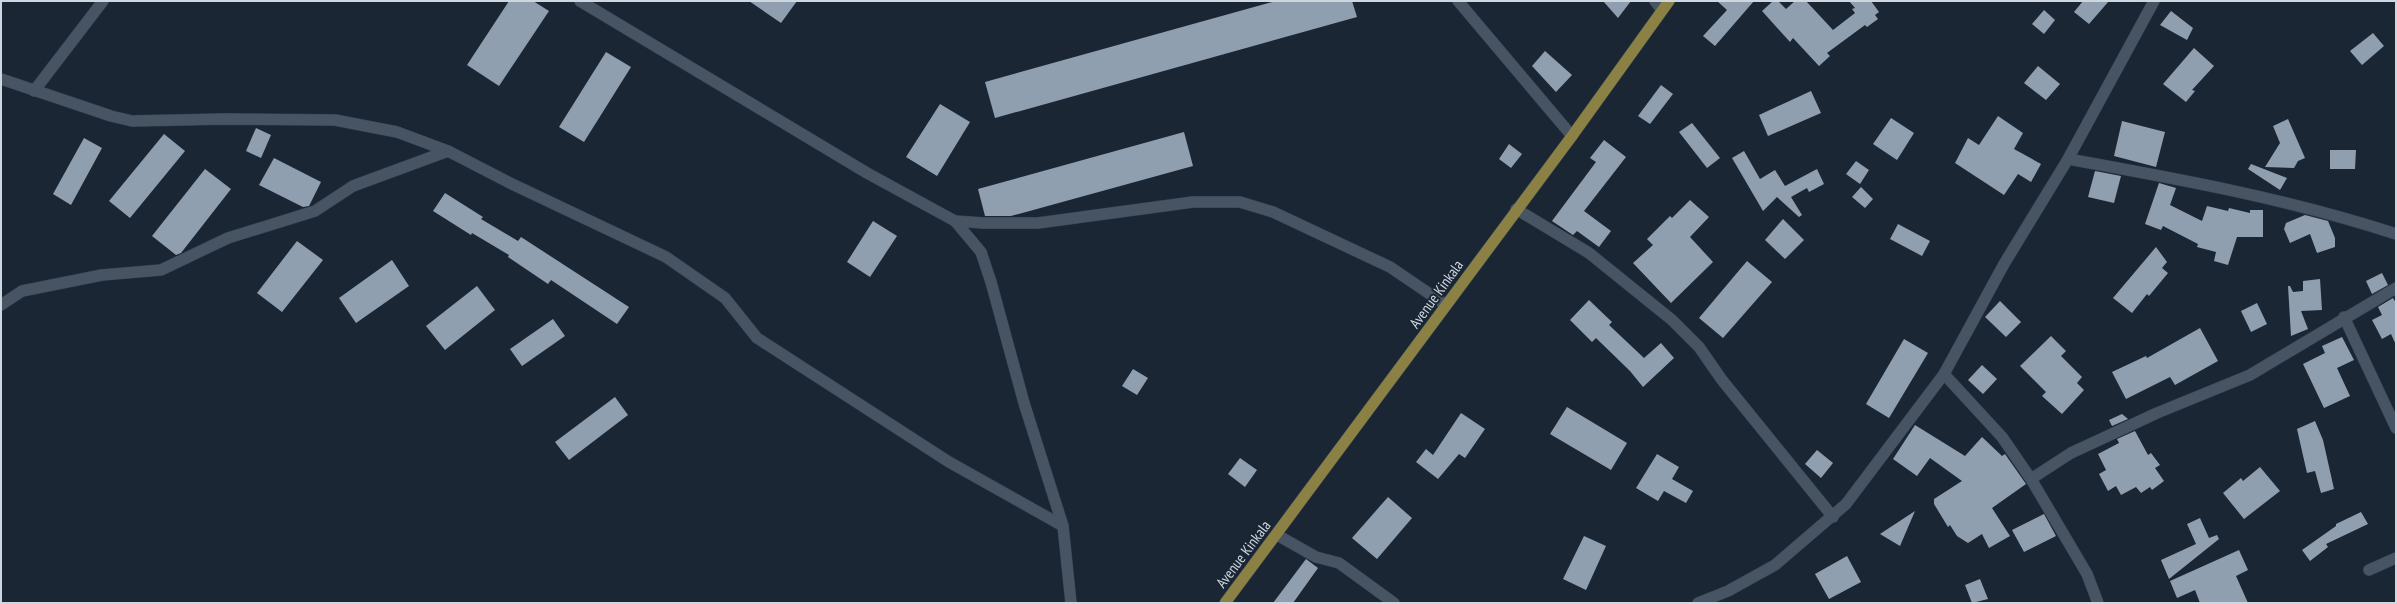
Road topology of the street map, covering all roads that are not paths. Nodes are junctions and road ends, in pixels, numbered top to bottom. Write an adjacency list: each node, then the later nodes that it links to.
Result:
1 (103, 1): 8 (street)
2 (580, 1): 13 (street)
3 (1458, 1): 9 (street)
4 (1655, 1): 6 (street)
5 (2154, 1): 11 (street)
6 (1666, 5): 9 (main road, Avenue Kinkala)
7 (1, 79): 8 (street)
8 (34, 91): 10 (street)
9 (1572, 136): 12 (main road, Avenue Kinkala)
10 (448, 151): 16 (street); 23 (street)
11 (2068, 159): 14 (street); 19 (street)
12 (1516, 209): 17 (main road, Avenue Kinkala); 22 (street)
13 (955, 220): 17 (street); 23 (street)
14 (2396, 234)
15 (2396, 288): 18 (street)
16 (1, 305)
17 (1446, 306): 24 (main road, Avenue Kinkala)
18 (2344, 317): 20 (street); 21 (street)
19 (1944, 374): 21 (street); 22 (street)
20 (2396, 428)
21 (2031, 479): 31 (street)
22 (1833, 517): 30 (street)
23 (1064, 526): 27 (street)
24 (1277, 535): 28 (main road, Avenue Kinkala); 29 (street)
25 (2396, 558): 26 (street)
26 (2369, 570)
27 (1071, 603)
28 (1225, 603)
29 (1393, 603)
30 (1698, 603)
31 (2098, 603)

